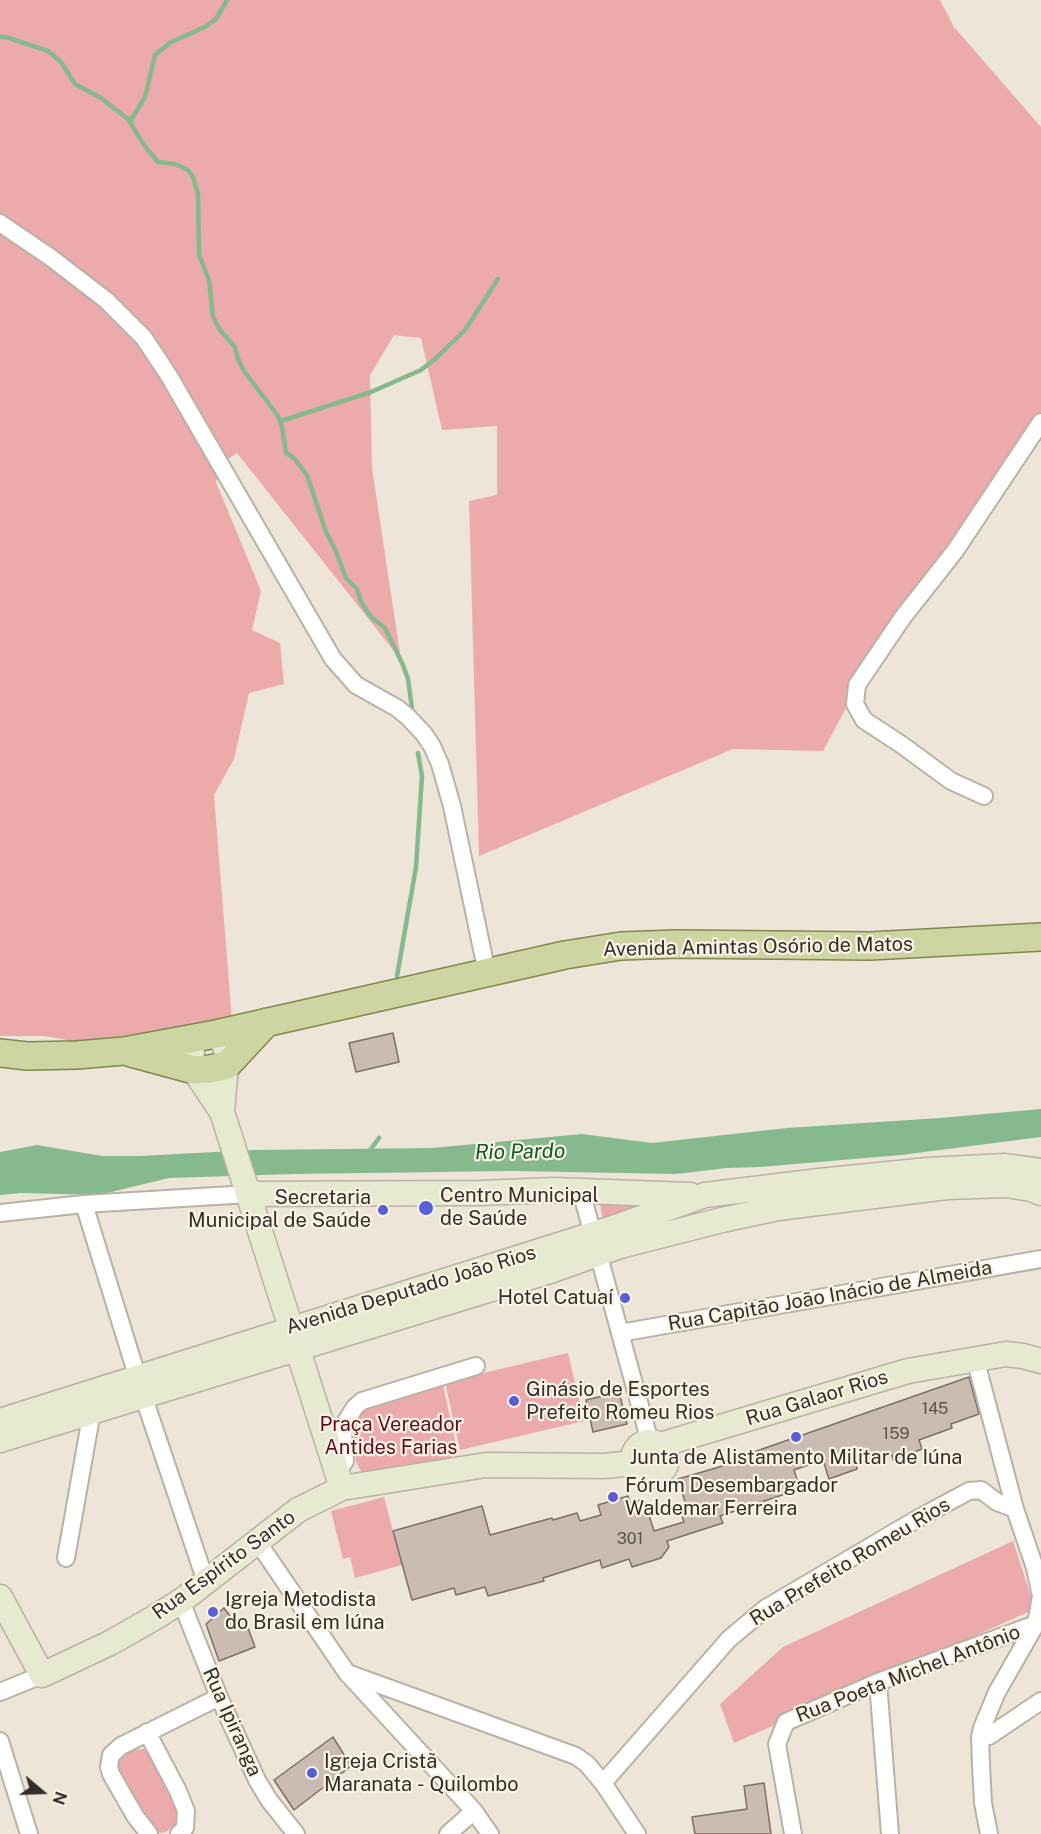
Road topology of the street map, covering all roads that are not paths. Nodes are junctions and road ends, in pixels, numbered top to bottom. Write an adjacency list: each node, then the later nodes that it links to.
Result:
1 (0, 223): 5 (street)
2 (1041, 422): 3 (street)
3 (984, 796)
4 (1041, 936): 5 (main road, Avenida Amintas Osório de Matos)
5 (487, 973): 6 (main road, Avenida Amintas Osório de Matos)
6 (267, 1022): 7 (main road, Avenida Amintas Osório de Matos); 10 (main road)
7 (204, 1036): 8 (main road, Avenida Amintas Osório de Matos); 10 (street); 11 (street)
8 (124, 1051): 9 (main road); 11 (main road)
9 (0, 1053)
10 (227, 1065): 11 (main road); 12 (street)
11 (194, 1070): 12 (street)
12 (223, 1115): 14 (street)
13 (1041, 1171): 17 (street, Avenida Deputado João Rios)
14 (246, 1187): 15 (street); 18 (street); 23 (street)
15 (581, 1191): 17 (street); 20 (street)
16 (1041, 1193): 20 (street, Avenida Deputado João Rios)
17 (705, 1195): 20 (street, Avenida Deputado João Rios)
18 (84, 1204): 19 (street); 27 (street)
19 (0, 1213)
20 (595, 1244): 22 (street); 23 (street, Avenida Deputado João Rios)
21 (1041, 1259): 22 (street, Rua Capitão João Inácio de Almeida)
22 (620, 1333): 31 (street)
23 (294, 1338): 27 (street, Avenida Deputado João Rios); 32 (street)
24 (975, 1358): 25 (street, Rua Galaor Rios); 31 (street, Rua Galaor Rios); 33 (street)
25 (1041, 1361)
26 (476, 1366): 32 (street)
27 (140, 1385): 28 (street, Avenida Deputado João Rios); 29 (street, Avenida Deputado João Rios); 36 (street)
28 (92, 1411): 30 (street, Avenida Deputado João Rios); 35 (street)
29 (0, 1420)
30 (0, 1440)
31 (659, 1448): 32 (street, Rua Galaor Rios)
32 (339, 1480): 34 (street, Rua Espírito Santo)
33 (1015, 1509): 39 (street); 49 (street, Rua Prefeito Romeu Rios)
34 (257, 1541): 36 (street, Rua Espírito Santo); 40 (street)
35 (66, 1558)
36 (206, 1582): 38 (street, Rua Espírito Santo)
37 (0, 1597): 41 (street)
38 (181, 1601): 41 (street, Rua Espírito Santo); 44 (street, Rua Ipiranga)
39 (1036, 1624): 42 (street, Rua Poeta Michel Antônio); 47 (street)
40 (347, 1673): 49 (street); 50 (street)
41 (42, 1675): 43 (street)
42 (878, 1682): 58 (street, Rua Poeta Michel Antônio); 59 (street)
43 (0, 1692)
44 (219, 1697): 46 (street); 55 (street, Rua Ipiranga)
45 (1041, 1701): 47 (street)
46 (147, 1732): 53 (street); 54 (street)
47 (980, 1737): 60 (street)
48 (0, 1741): 52 (street)
49 (603, 1783): 51 (street)
50 (474, 1811): 56 (street); 57 (street)
51 (634, 1833)
52 (29, 1834)
53 (149, 1834)
54 (179, 1834)
55 (296, 1834)
56 (448, 1834)
57 (490, 1834)
58 (793, 1834)
59 (890, 1834)
60 (989, 1834)

